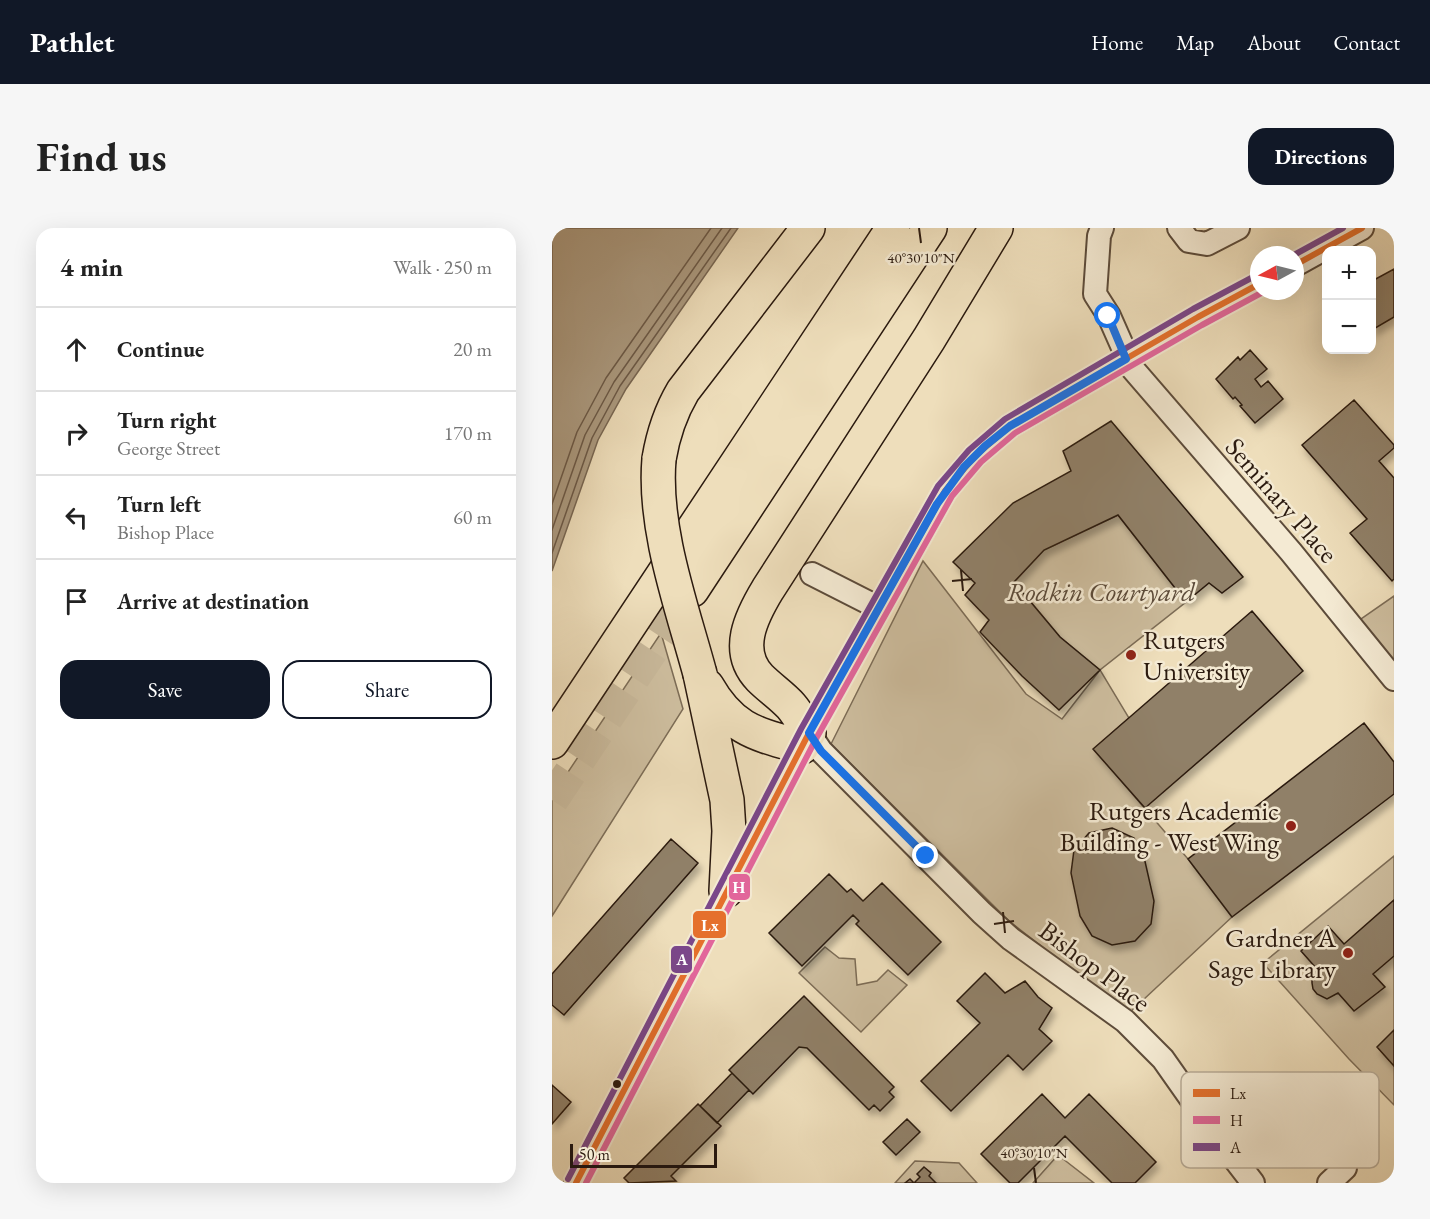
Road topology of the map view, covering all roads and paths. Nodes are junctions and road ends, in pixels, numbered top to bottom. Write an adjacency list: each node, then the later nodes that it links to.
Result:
1 (808, 228): 16 (highway, bridge)
2 (893, 228): 18 (highway)
3 (930, 228): 13 (highway)
4 (996, 228): 17 (highway)
5 (1102, 228): 11 (street, Seminary Place)
6 (1179, 228): 7 (street)
7 (1238, 228)
8 (1362, 228): 9 (street)
9 (1304, 260)
10 (1250, 289): 11 (street)
11 (1126, 359): 14 (street); 15 (street, Seminary Place)
12 (812, 574): 14 (street)
13 (692, 590)
14 (879, 608): 17 (street)
15 (1394, 679)
16 (724, 729): 17 (highway); 19 (highway)
17 (805, 740): 19 (street); 20 (street, Bishop Place)
18 (552, 742)
19 (726, 891): 22 (street)
20 (1181, 1085)
21 (1241, 1168): 23 (street, Bishop Place)
22 (576, 1183)
23 (1253, 1183)

